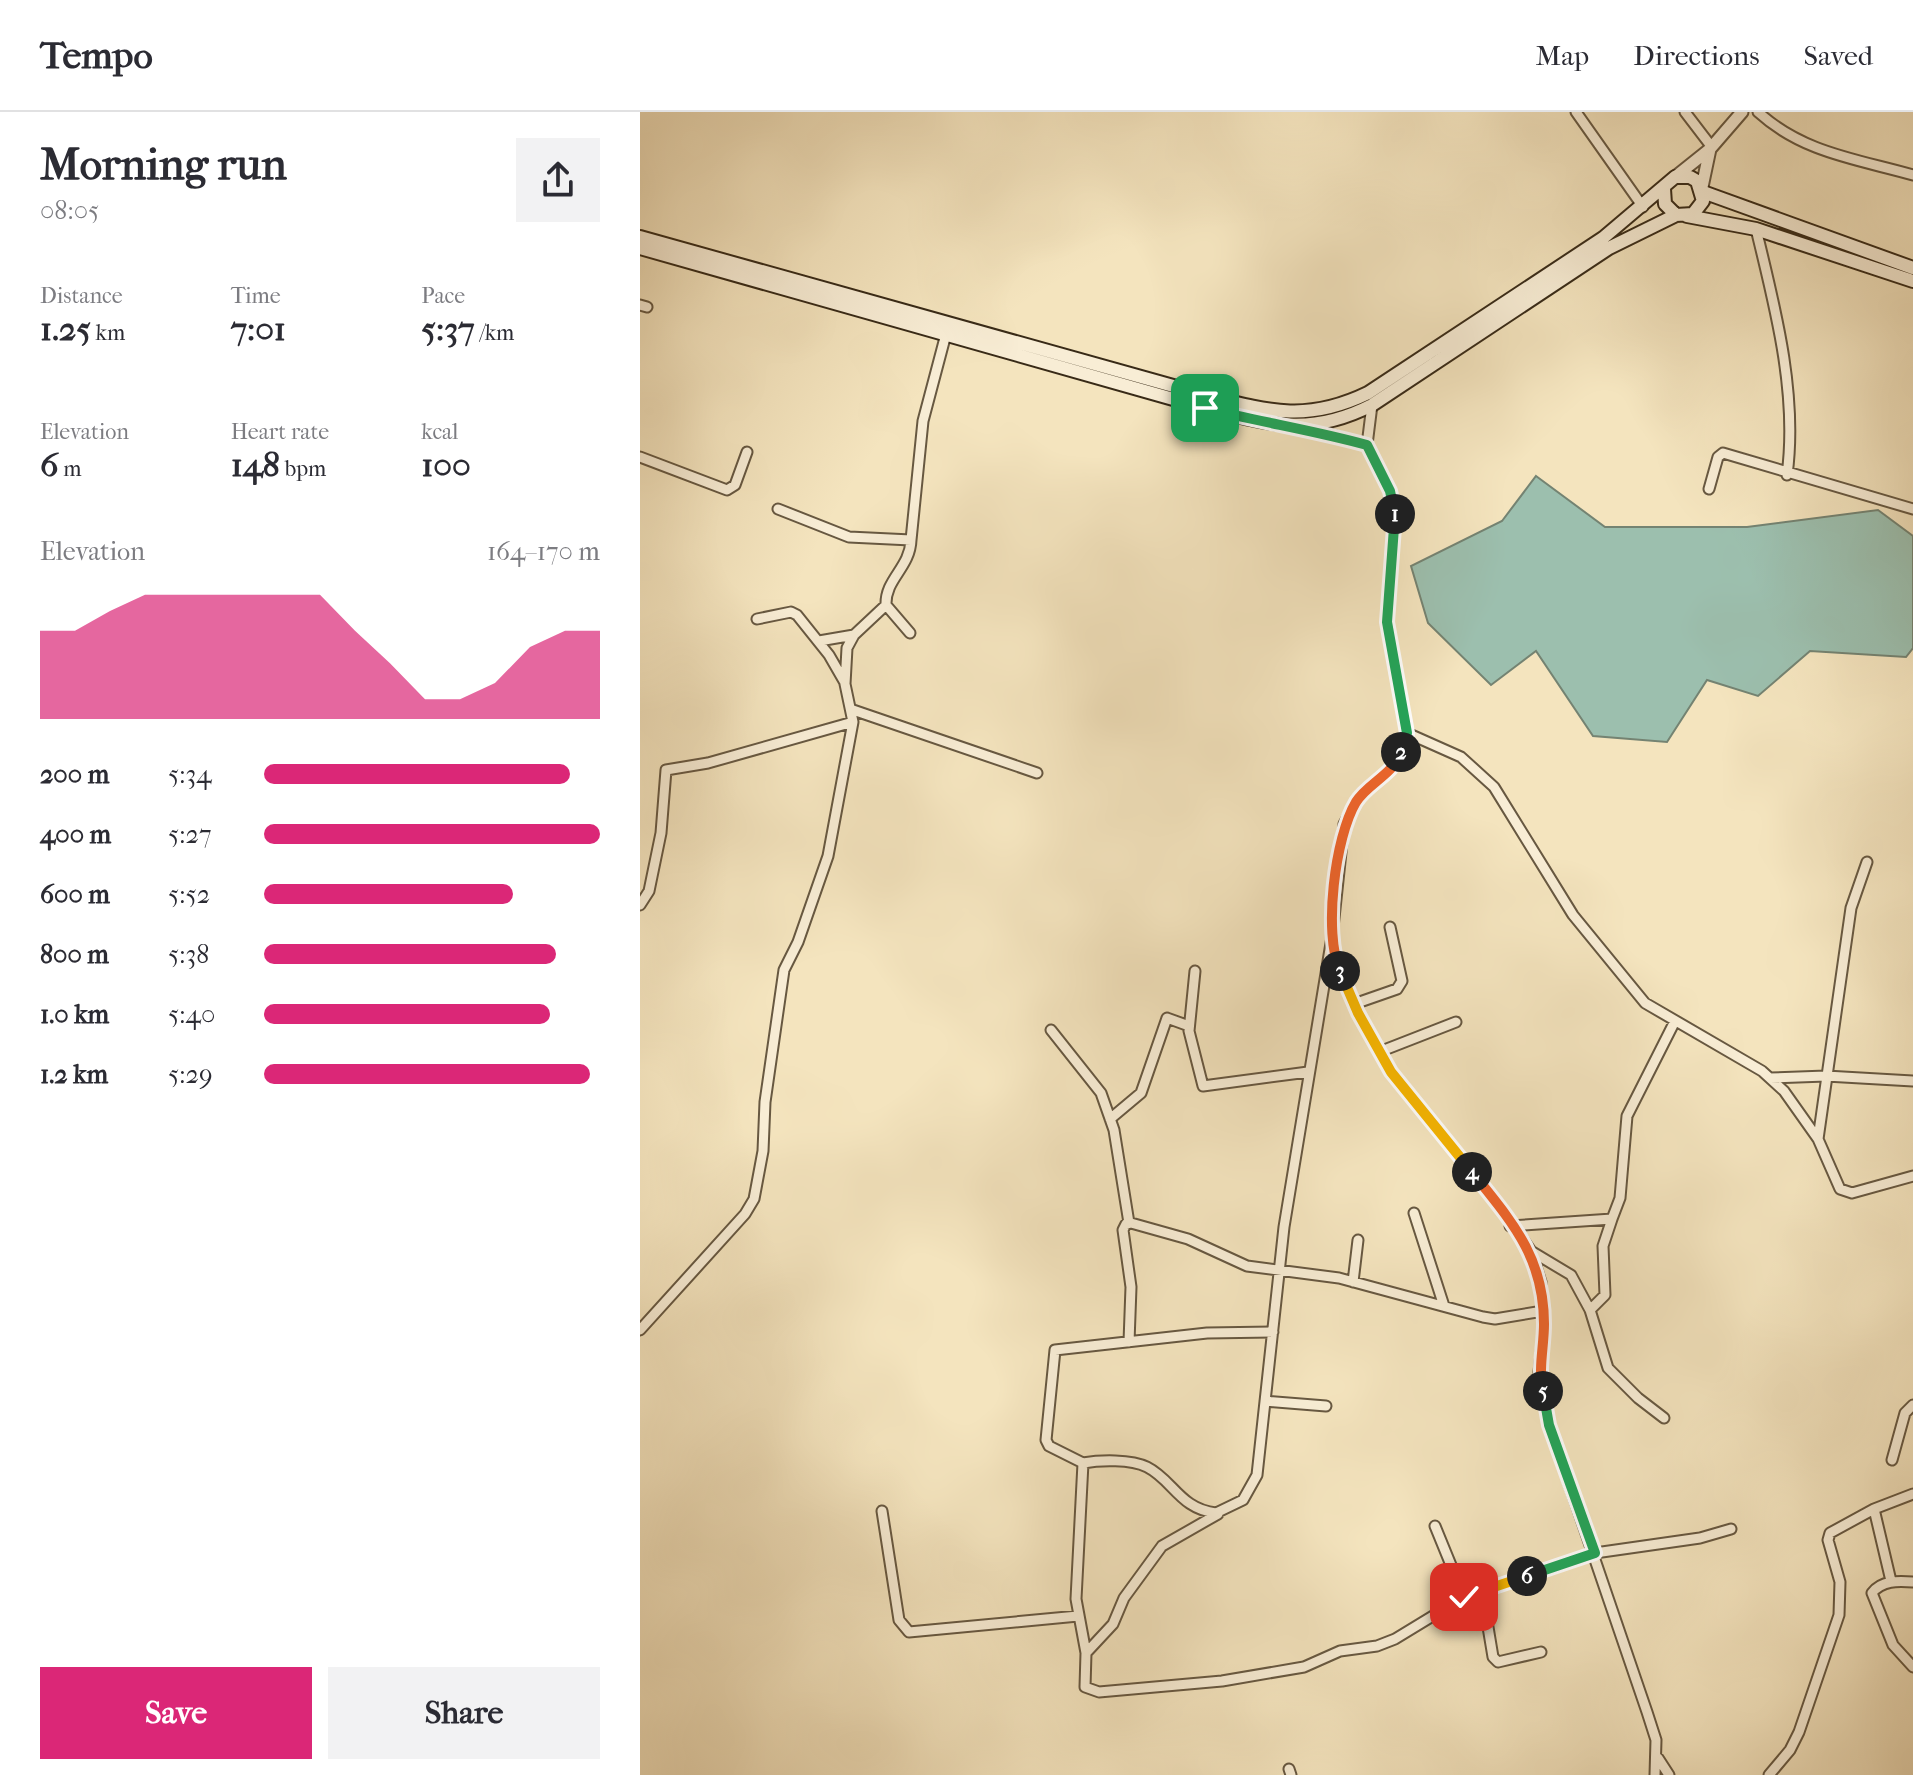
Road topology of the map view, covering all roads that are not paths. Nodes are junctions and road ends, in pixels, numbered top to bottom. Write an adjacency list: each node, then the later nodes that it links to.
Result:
1 (1576, 112): 10 (street)
2 (1685, 112): 5 (street)
3 (1742, 112): 5 (street)
4 (1758, 112): 6 (street)
5 (1711, 148): 7 (street); 9 (street)
6 (1913, 175)
7 (1675, 177): 8 (main road); 9 (main road)
8 (1664, 189): 10 (main road); 11 (main road)
9 (1702, 189): 11 (main road); 15 (main road)
10 (1643, 207): 19 (main road)
11 (1680, 215): 12 (main road); 20 (main road)
12 (1756, 229): 16 (main road); 25 (street)
13 (640, 237): 17 (main road)
14 (640, 248): 17 (main road)
15 (1913, 268)
16 (1913, 281)
17 (800, 288): 18 (main road); 19 (main road)
18 (946, 334): 19 (main road); 29 (street)
19 (1207, 402): 21 (main road)
20 (1372, 405): 21 (main road); 22 (street)
21 (1301, 426): 22 (street)
22 (1367, 445): 38 (street)
23 (747, 452): 24 (street)
24 (640, 457)
25 (1787, 475): 26 (street); 28 (street)
26 (1709, 489)
27 (778, 509): 29 (street)
28 (1913, 509)
29 (911, 540): 30 (street)
30 (886, 605): 32 (street); 33 (street)
31 (757, 619): 34 (street)
32 (910, 633)
33 (854, 635): 34 (street); 35 (street)
34 (819, 641): 35 (street)
35 (845, 684): 36 (street)
36 (853, 710): 37 (street); 39 (street)
37 (853, 722): 41 (street); 69 (street)
38 (1407, 733): 43 (street); 46 (street)
39 (1037, 773)
40 (1867, 862): 52 (street)
41 (640, 905)
42 (1390, 927): 45 (street)
43 (1332, 937): 45 (street); 51 (street)
44 (1195, 971): 48 (street)
45 (1354, 1004): 50 (street)
46 (1675, 1021): 53 (street); 59 (street)
47 (1456, 1022): 50 (street)
48 (1189, 1026): 51 (street); 55 (street)
49 (1051, 1030): 55 (street)
50 (1379, 1052): 61 (street)
51 (1308, 1072): 64 (street)
52 (1826, 1076): 53 (street); 54 (street); 56 (street)
53 (1770, 1078): 56 (street)
54 (1913, 1081)
55 (1110, 1119): 60 (street)
56 (1818, 1139): 57 (street)
57 (1913, 1176)
58 (1414, 1213): 66 (street)
59 (1612, 1219): 61 (street); 67 (street)
60 (1129, 1223): 64 (street); 71 (street)
61 (1510, 1226): 63 (street)
62 (1358, 1240): 65 (street)
63 (1531, 1251): 67 (street); 68 (street)
64 (1280, 1268): 65 (street); 70 (street)
65 (1353, 1282): 66 (street)
66 (1444, 1306): 68 (street)
67 (1590, 1310): 75 (street)
68 (1543, 1311): 84 (street)
69 (640, 1330)
70 (1273, 1332): 71 (street); 72 (street)
71 (1129, 1342): 77 (street)
72 (1265, 1401): 74 (street); 79 (street)
73 (1913, 1405): 76 (street)
74 (1326, 1406)
75 (1664, 1418)
76 (1892, 1460)
77 (1083, 1463): 79 (street); 89 (street)
78 (1913, 1494): 80 (street)
79 (1229, 1508): 91 (street)
80 (1874, 1509): 85 (street); 96 (street)
81 (882, 1511): 89 (street)
82 (1435, 1526): 88 (street)
83 (1731, 1529): 84 (street)
84 (1595, 1553): 87 (street); 93 (street)
85 (1891, 1581): 86 (street); 92 (street)
86 (1913, 1582)
87 (1482, 1591): 88 (street); 90 (street)
88 (1464, 1597): 91 (street)
89 (1078, 1616): 91 (street)
90 (1541, 1652)
91 (1086, 1653)
92 (1913, 1667)
93 (1658, 1758): 94 (street); 95 (street)
94 (1655, 1775)
95 (1669, 1775)
96 (1770, 1775)

